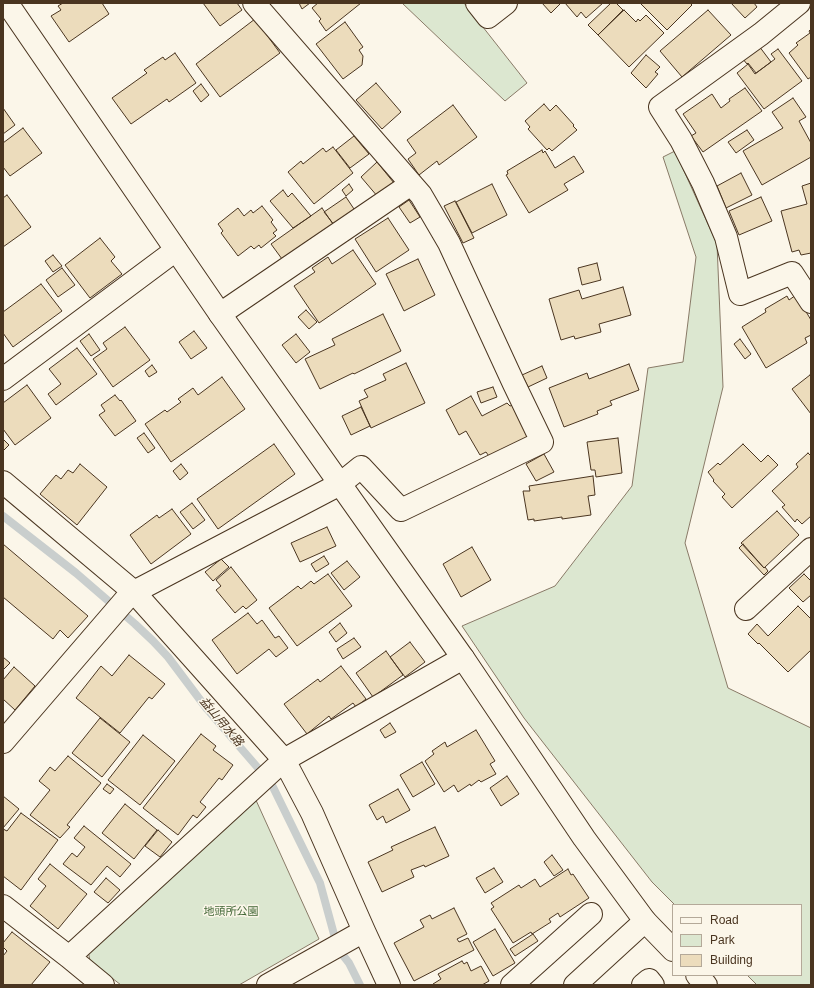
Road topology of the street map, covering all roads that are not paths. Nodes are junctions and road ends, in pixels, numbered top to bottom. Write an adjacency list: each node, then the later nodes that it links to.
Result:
1 (7, 3): 7 (street)
2 (254, 3): 6 (street)
3 (477, 3): 4 (street)
4 (506, 3)
5 (799, 3): 8 (street)
6 (411, 184): 9 (street); 12 (street)
7 (176, 250): 9 (street); 10 (street)
8 (811, 302)
9 (220, 314): 12 (street)
10 (3, 379)
11 (3, 482): 14 (street)
12 (340, 484): 14 (street); 16 (street)
13 (811, 549): 15 (street)
14 (130, 596): 17 (street); 18 (street)
15 (746, 610)
16 (463, 658): 18 (street); 21 (street)
17 (3, 742)
18 (280, 764): 22 (street); 24 (street)
19 (3, 906): 24 (street)
20 (591, 914): 29 (street)
21 (645, 921): 23 (street); 30 (street)
22 (357, 936): 27 (street); 28 (street)
23 (672, 949)
24 (69, 957): 26 (street)
25 (697, 976): 33 (street)
26 (103, 985)
27 (268, 985)
28 (390, 985)
29 (512, 985)
30 (575, 985)
31 (644, 985): 32 (street)
32 (653, 985)
33 (706, 985)

